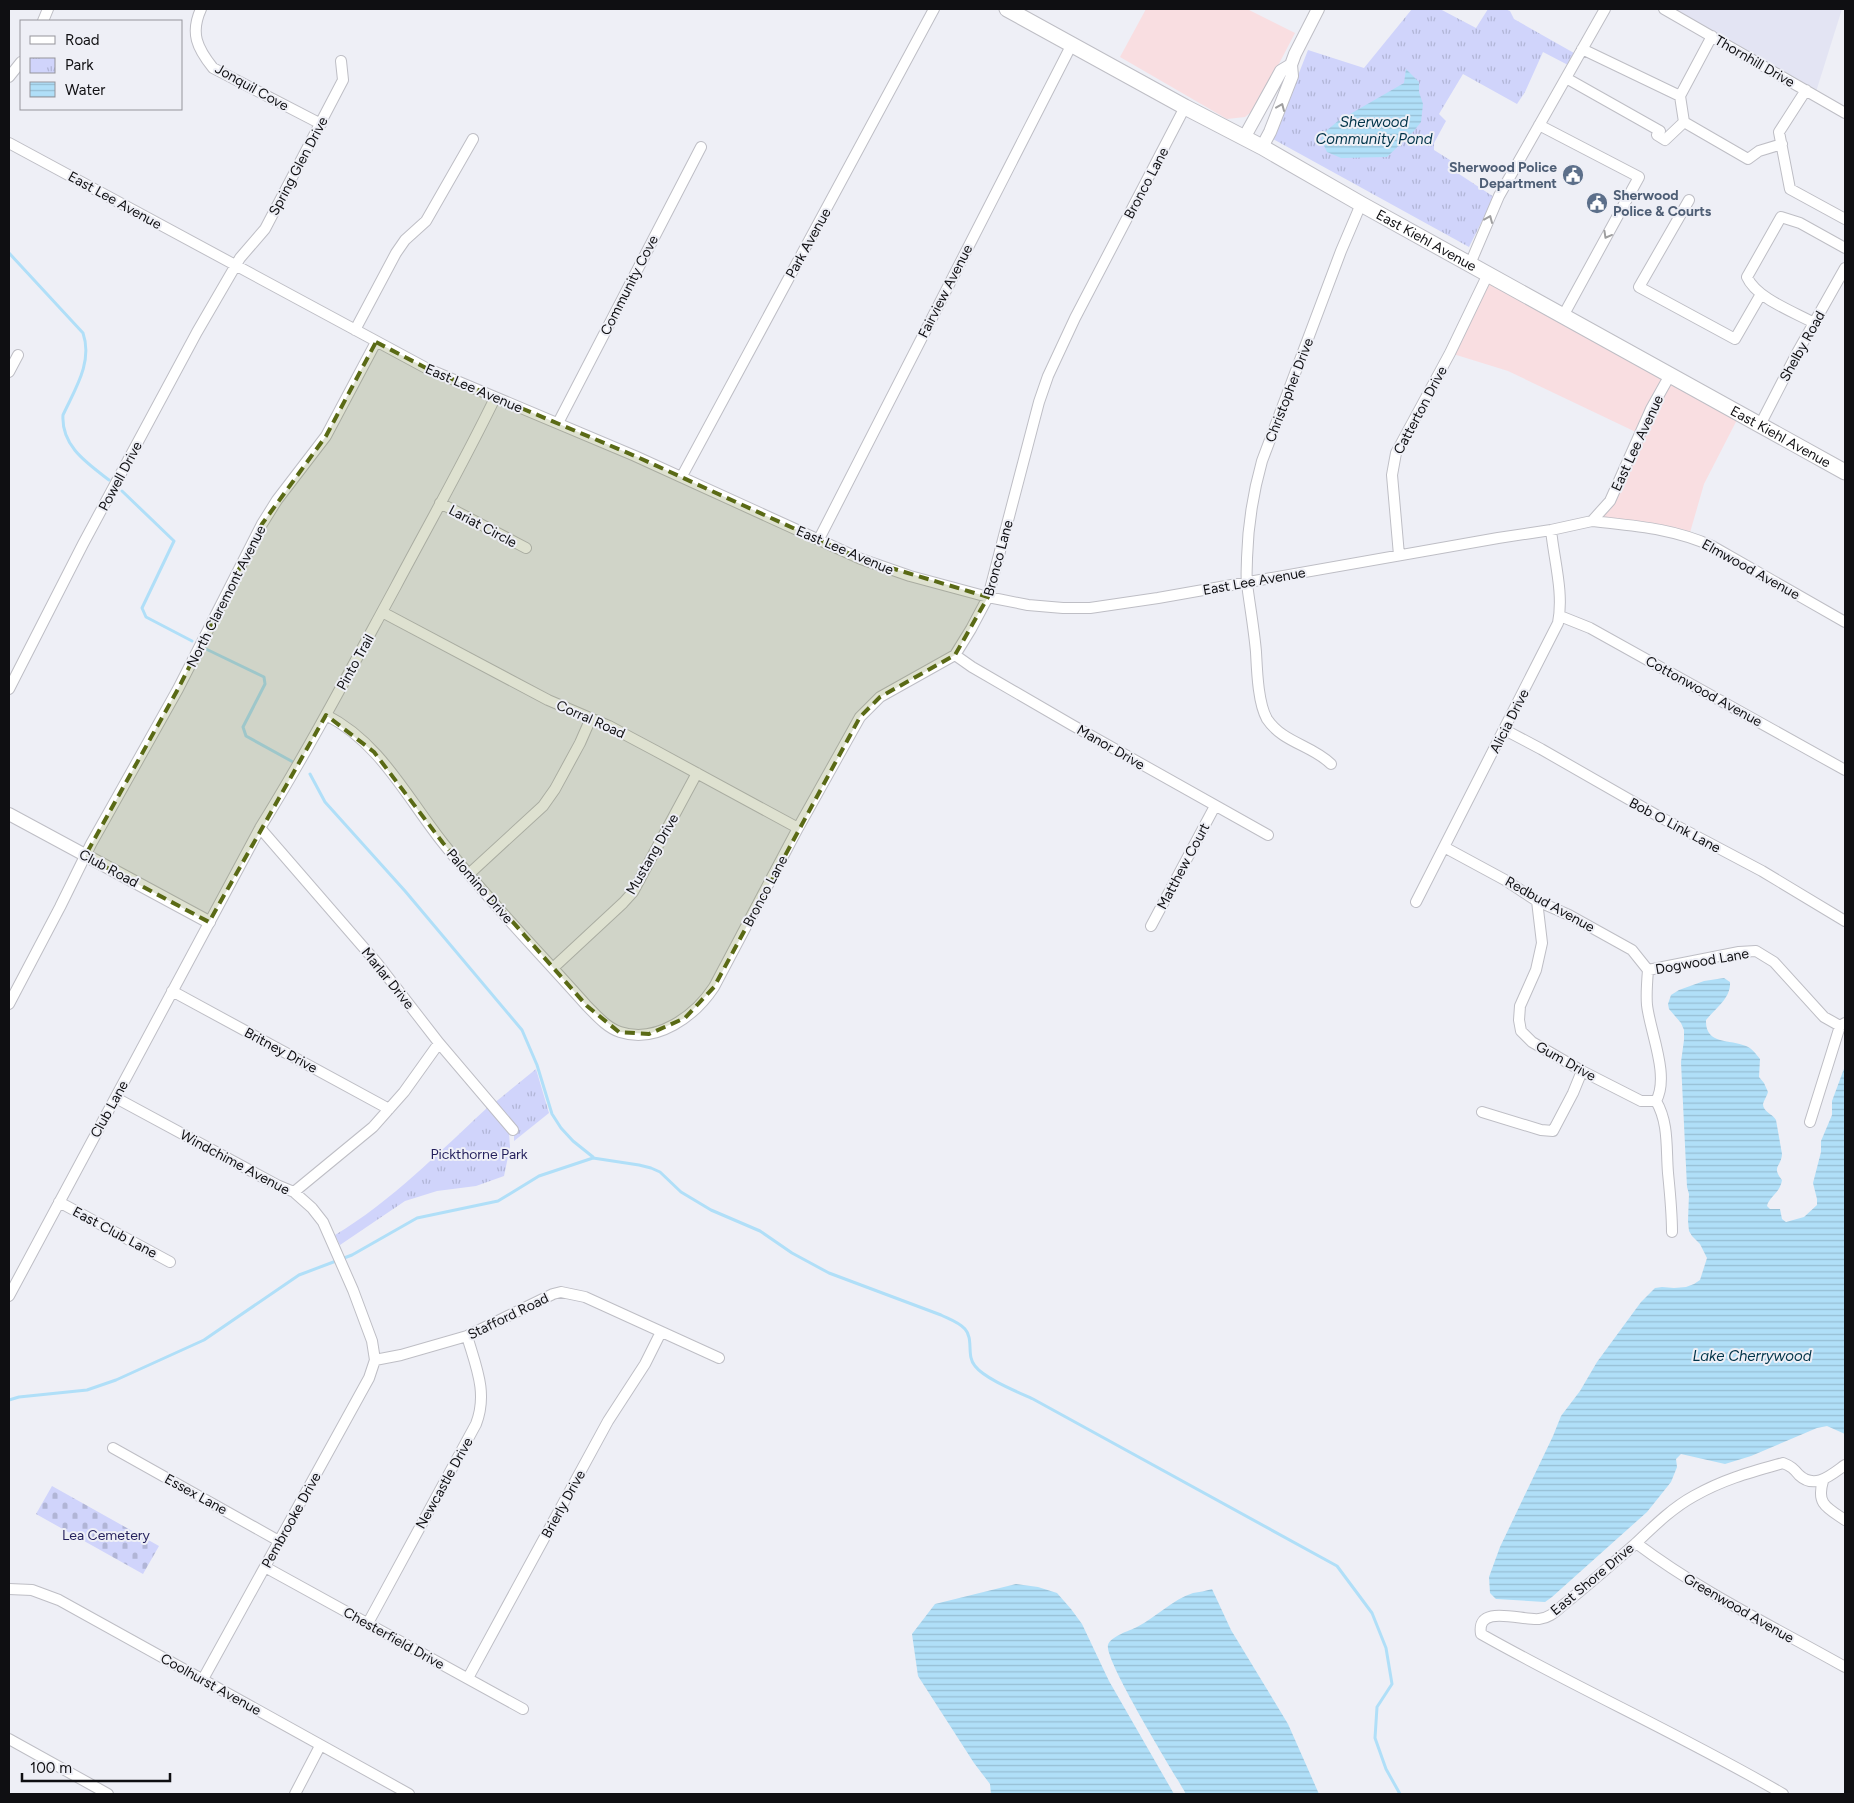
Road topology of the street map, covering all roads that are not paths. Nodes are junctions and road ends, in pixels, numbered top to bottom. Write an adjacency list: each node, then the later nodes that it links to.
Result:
1 (201, 9): 20 (street, Jonquil Cove)
2 (934, 9): 48 (street, Park Avenue)
3 (1007, 9): 8 (main road, East Kiehl Avenue)
4 (1318, 9): 12 (street)
5 (1605, 9): 9 (street)
6 (1664, 9): 7 (street, Thornhill Drive)
7 (1712, 36): 15 (street, Thornhill Drive); 16 (street)
8 (1072, 44): 17 (main road, East Kiehl Avenue); 52 (street, Fairview Avenue)
9 (1582, 50): 14 (street); 16 (street)
10 (341, 61): 20 (street, Spring Glen Drive)
11 (20, 63): 13 (street)
12 (1291, 65): 22 (street); 27 (street, one-way to 12)
13 (9, 77)
14 (1566, 78): 19 (street); 21 (street)
15 (1806, 90): 18 (street, Thornhill Drive); 25 (street)
16 (1680, 96): 19 (street)
17 (1185, 107): 22 (main road, East Kiehl Avenue); 56 (street, Bronco Lane)
18 (1845, 113)
19 (1684, 122): 25 (street)
20 (320, 124): 33 (street, Spring Glen Drive)
21 (1539, 125): 32 (street, one-way to 21); 37 (street, one-way to 37)
22 (1244, 138): 27 (main road, East Kiehl Avenue)
23 (473, 139): 39 (street)
24 (9, 143): 33 (street, East Lee Avenue)
25 (1782, 144): 30 (street)
26 (701, 147): 45 (street, Community Cove)
27 (1262, 147): 29 (main road, East Kiehl Avenue)
28 (1689, 200): 36 (street)
29 (1361, 204): 32 (main road, East Kiehl Avenue); 55 (street, Christopher Drive)
30 (1845, 219)
31 (1845, 248): 36 (street)
32 (1470, 264): 35 (main road, East Kiehl Avenue)
33 (236, 265): 39 (street, East Lee Avenue); 61 (street, Powell Drive)
34 (1845, 268): 38 (street, Shelby Road)
35 (1488, 274): 37 (main road, East Kiehl Avenue); 54 (street, Catterton Drive)
36 (1761, 294): 38 (street)
37 (1563, 316): 43 (main road, East Kiehl Avenue)
38 (1814, 323): 46 (street, Shelby Road)
39 (355, 330): 40 (street, East Lee Avenue)
40 (376, 342): 44 (street, East Lee Avenue); 74 (street, North Claremont Avenue)
41 (18, 355): 42 (street)
42 (9, 372)
43 (1670, 375): 46 (main road, East Kiehl Avenue); 50 (street, East Lee Avenue)
44 (495, 398): 45 (street, East Lee Avenue); 49 (street, Pinto Trail)
45 (558, 423): 48 (street, East Lee Avenue)
46 (1760, 425): 47 (main road, East Kiehl Avenue)
47 (1845, 472)
48 (682, 476): 52 (street, East Lee Avenue)
49 (440, 503): 53 (street, Lariat Circle); 57 (street, Pinto Trail)
50 (1592, 521): 51 (street, East Lee Avenue); 59 (street, Elmwood Avenue)
51 (1551, 530): 54 (street, East Lee Avenue); 58 (street, Alicia Drive)
52 (819, 539): 56 (street, East Lee Avenue)
53 (526, 548)
54 (1399, 555): 55 (street, East Lee Avenue)
55 (1247, 583): 56 (street, East Lee Avenue); 65 (street, Christopher Drive)
56 (988, 598): 60 (street, Bronco Lane)
57 (382, 612): 62 (street, Pinto Trail); 63 (street, Corral Road)
58 (1560, 616): 64 (street, Alicia Drive); 66 (street, Cottonwood Avenue)
59 (1845, 622)
60 (956, 655): 68 (street, Manor Drive); 71 (street, Bronco Lane)
61 (9, 689)
62 (326, 715): 70 (street, Pinto Trail); 75 (street, Palomino Drive)
63 (591, 718): 67 (street, Corral Road); 75 (street)
64 (1505, 730): 73 (street, Alicia Drive); 78 (street, Bob O Link Lane)
65 (1331, 764)
66 (1845, 770)
67 (697, 773): 71 (street, Corral Road); 81 (street, Mustang Drive)
68 (1215, 806): 72 (street, Manor Drive); 80 (street, Matthew Court)
69 (9, 814): 74 (street, Club Road)
70 (260, 828): 79 (street, Pinto Trail); 87 (street, Marlar Drive)
71 (798, 828): 86 (street, Bronco Lane)
72 (1268, 835)
73 (1444, 847): 76 (street, Redbud Avenue); 77 (street, Alicia Drive)
74 (85, 856): 79 (street, Club Road); 84 (street, North Claremont Avenue)
75 (469, 874): 81 (street, Palomino Drive)
76 (1538, 901): 82 (street, Redbud Avenue); 88 (street, Gum Drive)
77 (1416, 902)
78 (1845, 921)
79 (210, 922): 83 (street, Club Lane)
80 (1152, 926)
81 (553, 968): 86 (street, Palomino Drive)
82 (1648, 970): 85 (street, Dogwood Lane); 90 (street)
83 (172, 991): 89 (street, Club Lane); 91 (street, Britney Drive)
84 (9, 1004)
85 (1843, 1025): 93 (street)
86 (649, 1034)
87 (439, 1043): 91 (street); 94 (street, Marlar Drive)
88 (1582, 1072): 90 (street, Gum Drive); 92 (street)
89 (116, 1098): 95 (street, Windchime Avenue); 96 (street, Club Lane)
90 (1656, 1101): 97 (street)
91 (389, 1109): 95 (street)
92 (1482, 1112)
93 (1810, 1122)
94 (513, 1130)
95 (294, 1192): 103 (street, Windchime Avenue)
96 (59, 1202): 98 (street, East Club Lane); 99 (street, Club Lane)
97 (1672, 1232)
98 (170, 1262)
99 (9, 1296)
100 (661, 1332): 101 (street, Stafford Road); 102 (street, Stafford Road); 114 (street, Brierly Drive)
101 (467, 1336): 103 (street, Stafford Road); 112 (street, Newcastle Drive)
102 (719, 1358)
103 (375, 1360): 108 (street, Pembrooke Drive)
104 (113, 1448): 108 (street, Essex Lane)
105 (1845, 1466): 106 (street)
106 (1823, 1481): 107 (street); 109 (street, East Shore Drive)
107 (1845, 1520)
108 (279, 1541): 110 (street, Pembrooke Drive)
109 (1636, 1543): 113 (street, Greenwood Avenue); 122 (street, East Shore Drive)
110 (264, 1567): 112 (street, Chesterfield Drive); 115 (street, Pembrooke Drive)
111 (9, 1589): 115 (street, Coolhurst Avenue)
112 (368, 1622): 114 (street, Chesterfield Drive)
113 (1845, 1667)
114 (468, 1678): 116 (street, Chesterfield Drive)
115 (204, 1679): 118 (street, Coolhurst Avenue)
116 (523, 1709)
117 (9, 1739): 119 (street)
118 (320, 1746): 120 (street); 121 (street, Coolhurst Avenue)
119 (108, 1794)
120 (295, 1794)
121 (409, 1794)
122 (1783, 1794)

